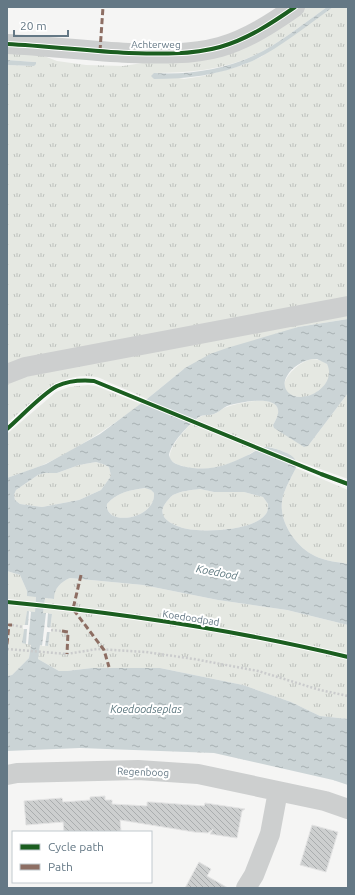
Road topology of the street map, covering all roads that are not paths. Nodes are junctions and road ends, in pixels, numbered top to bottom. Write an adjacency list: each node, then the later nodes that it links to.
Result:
1 (295, 7): 2 (street, Achterweg)
2 (7, 44)
3 (348, 306): 4 (street)
4 (7, 374)
5 (7, 775): 6 (street, Regenboog)
6 (278, 791): 7 (street, Regenboog); 8 (street)
7 (348, 809)
8 (246, 888)

